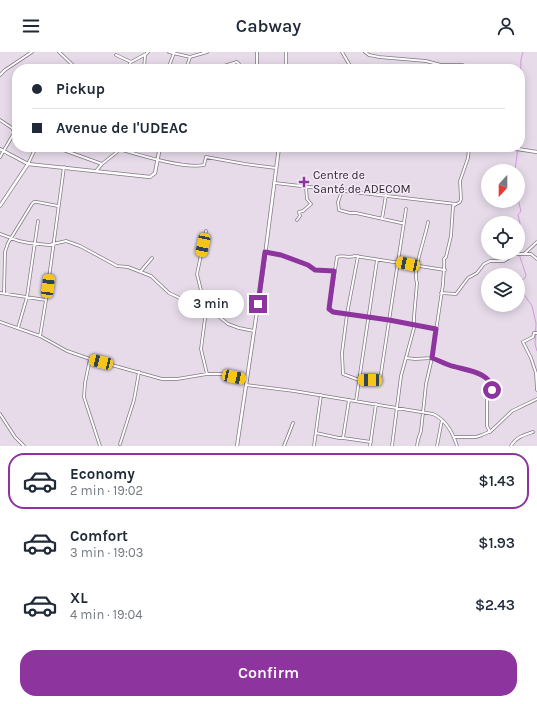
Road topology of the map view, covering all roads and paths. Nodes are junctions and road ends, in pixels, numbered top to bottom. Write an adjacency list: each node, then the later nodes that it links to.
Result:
1 (32, 52): 14 (street)
2 (59, 52): 15 (street)
3 (169, 52): 10 (street)
4 (206, 52): 12 (street)
5 (258, 52): 21 (street)
6 (286, 52): 22 (main road)
7 (342, 52): 23 (street)
8 (365, 52): 24 (street)
9 (147, 53): 13 (street); 16 (street)
10 (174, 53): 12 (street); 17 (street)
11 (116, 55): 13 (street)
12 (190, 57): 18 (street)
13 (131, 62)
14 (14, 64)
15 (72, 64)
16 (144, 64)
17 (170, 64)
18 (188, 64)
19 (230, 64): 20 (street)
20 (238, 64)
21 (258, 64)
22 (286, 64)
23 (349, 64)
24 (435, 64)
25 (12, 65): 26 (street)
26 (0, 75)
27 (0, 120): 28 (street)
28 (12, 128)
29 (12, 135): 32 (street)
30 (0, 149): 32 (main road)
31 (525, 150): 40 (main road)
32 (3, 151): 41 (street); 43 (main road)
33 (34, 152): 43 (street)
34 (70, 152): 44 (street)
35 (117, 152): 44 (street)
36 (132, 152): 42 (street)
37 (159, 152): 42 (main road)
38 (279, 152): 46 (main road)
39 (469, 152): 52 (street)
40 (537, 152)
41 (0, 157)
42 (158, 160): 46 (street); 47 (main road)
43 (28, 164): 45 (main road); 53 (main road)
44 (102, 164): 47 (street)
45 (64, 167): 47 (main road); 54 (street)
46 (277, 168): 48 (main road)
47 (96, 171)
48 (275, 183): 49 (street); 67 (main road)
49 (306, 187): 50 (street); 57 (street)
50 (342, 191): 51 (street); 56 (street)
51 (386, 195): 52 (street); 56 (street)
52 (456, 204): 77 (street)
53 (0, 206)
54 (58, 206): 63 (street); 66 (street)
55 (406, 209): 60 (street)
56 (382, 219): 60 (street)
57 (297, 220)
58 (38, 221): 65 (street)
59 (428, 222): 76 (street)
60 (404, 223): 75 (street)
61 (206, 231): 85 (street)
62 (0, 234): 63 (street)
63 (12, 238): 65 (street); 81 (street)
64 (537, 242): 68 (street)
65 (35, 244): 66 (street); 83 (street)
66 (54, 244): 78 (street); 84 (street)
67 (265, 252): 79 (street); 93 (main road)
68 (525, 253)
69 (525, 254): 72 (street)
70 (358, 256): 73 (street); 79 (street); 86 (street)
71 (152, 258): 78 (street)
72 (537, 259)
73 (377, 260): 75 (street); 87 (street)
74 (506, 260): 82 (street)
75 (398, 262): 76 (street); 88 (street)
76 (418, 266): 77 (street); 90 (street)
77 (445, 270): 82 (street)
78 (141, 271): 85 (street)
79 (334, 271): 86 (street)
80 (0, 293): 81 (street)
81 (4, 293): 83 (street)
82 (441, 293): 92 (street)
83 (27, 297): 84 (street); 91 (street)
84 (46, 300): 95 (street)
85 (206, 311): 93 (street); 100 (street)
86 (347, 314): 87 (street); 102 (street)
87 (368, 317): 88 (street); 102 (street)
88 (389, 320): 90 (street); 102 (street)
89 (0, 322): 91 (street)
90 (414, 324): 92 (street); 96 (street)
91 (18, 328): 95 (street)
92 (436, 329): 97 (street)
93 (254, 331): 101 (main road)
94 (535, 333): 104 (street)
95 (40, 336): 98 (street)
96 (406, 358): 97 (street); 110 (street)
97 (432, 358): 111 (street); 115 (street)
98 (90, 359): 99 (street); 123 (street)
99 (139, 372): 100 (street); 121 (street)
100 (207, 374): 101 (street)
101 (247, 380): 103 (main road)
102 (359, 380): 108 (street)
103 (246, 385): 105 (street); 124 (main road)
104 (537, 390)
105 (322, 395): 107 (street); 117 (street)
106 (537, 399): 115 (street)
107 (349, 400): 108 (street); 119 (street)
108 (356, 401): 109 (street)
109 (376, 404): 110 (street); 120 (street)
110 (398, 407): 111 (street); 128 (street)
111 (424, 411): 113 (street); 129 (street)
112 (0, 414): 122 (street)
113 (442, 420): 118 (street); 130 (street)
114 (293, 423): 125 (street)
115 (490, 432): 118 (street)
116 (533, 432): 132 (street)
117 (316, 433): 119 (street); 126 (street)
118 (454, 437): 131 (street)
119 (343, 438): 120 (street)
120 (370, 442): 127 (street)
121 (120, 444)
122 (24, 446)
123 (100, 446)
124 (237, 446)
125 (284, 446)
126 (314, 446)
127 (370, 446)
128 (392, 446)
129 (417, 446)
130 (438, 446)
131 (457, 446)
132 (511, 446)

